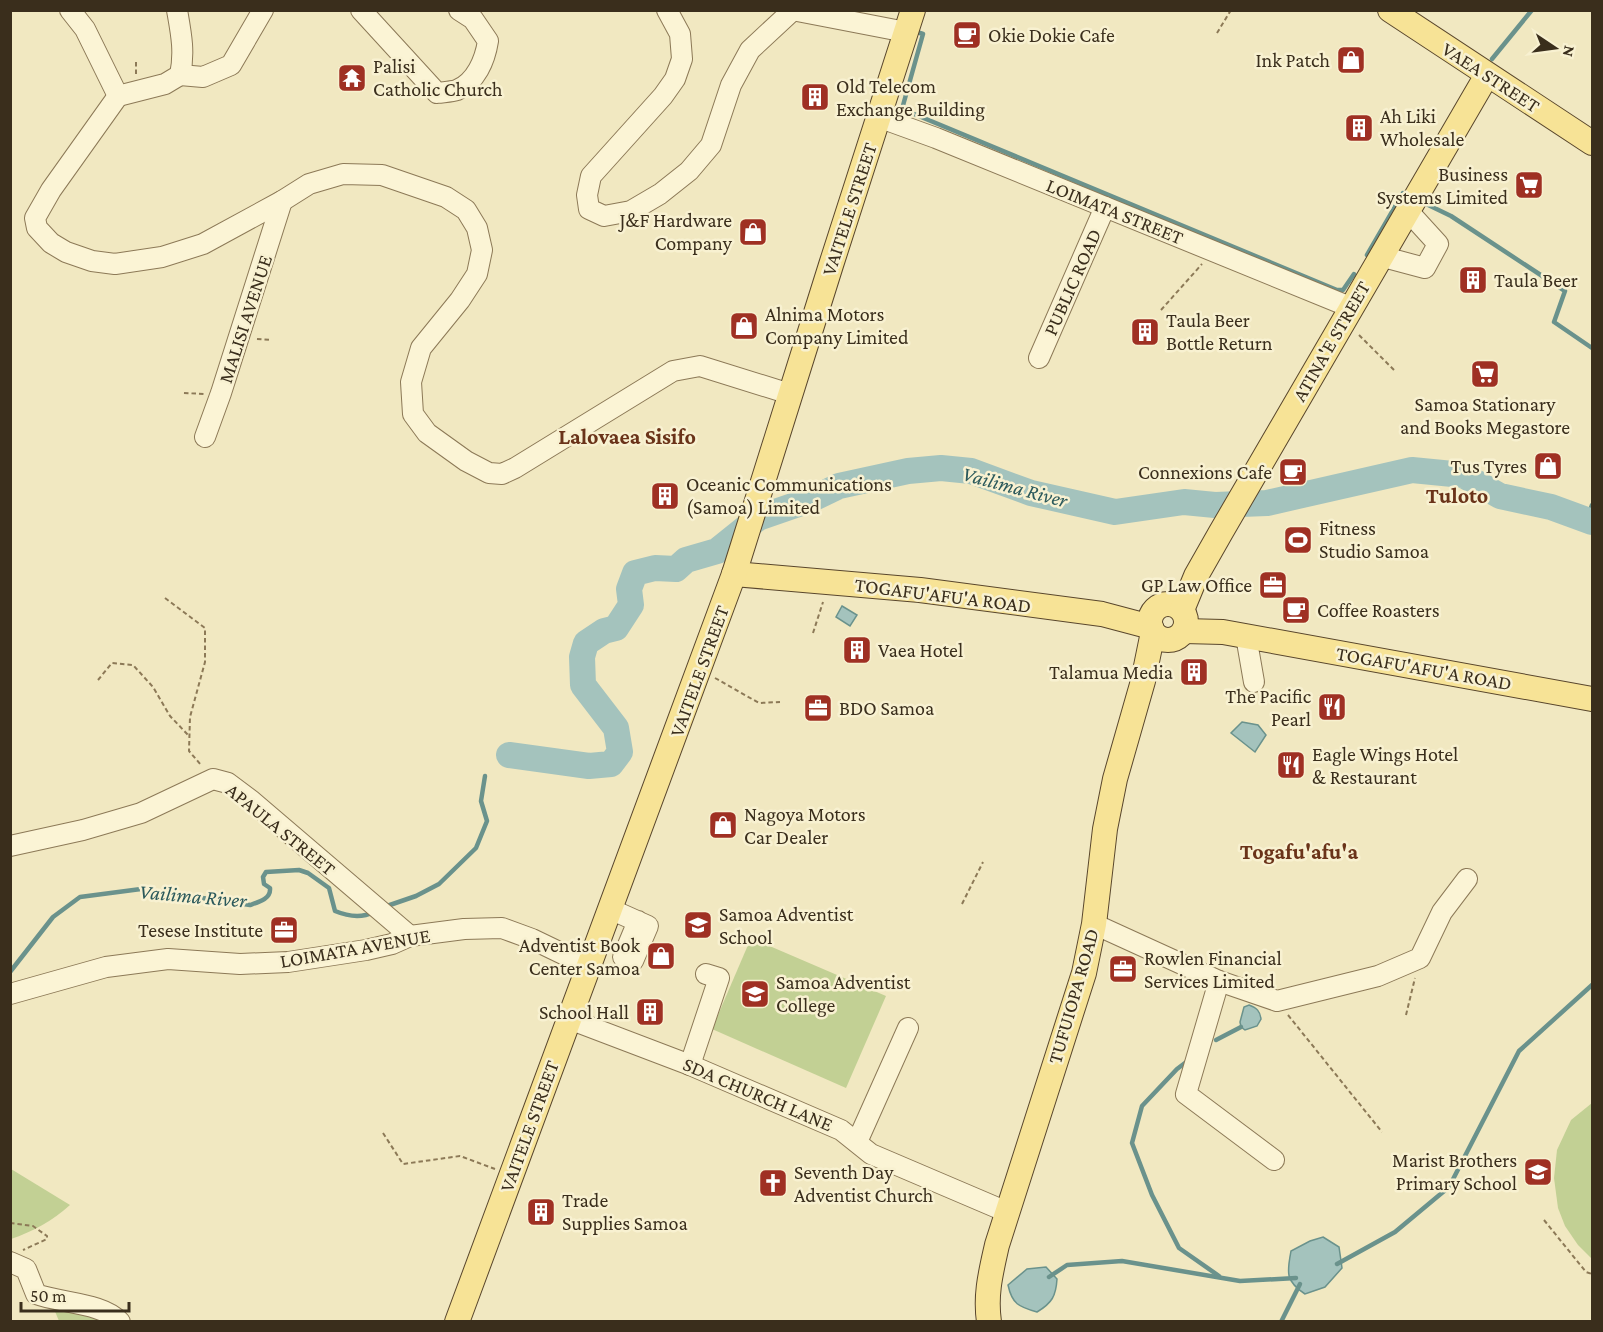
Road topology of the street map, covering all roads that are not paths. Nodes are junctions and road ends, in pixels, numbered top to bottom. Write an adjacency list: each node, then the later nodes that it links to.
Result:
1 (70, 10): 12 (street)
2 (177, 10): 10 (street)
3 (263, 10): 10 (street)
4 (361, 10): 5 (street)
5 (459, 10)
6 (667, 10): 8 (street)
7 (1390, 10): 11 (main road, VAEA STREET)
8 (792, 11): 9 (street)
9 (910, 21): 13 (main road, VAITELE STREET)
10 (180, 75): 12 (street)
11 (1487, 75): 14 (main road, VAEA STREET); 16 (main road, ATINA'E STREET)
12 (118, 96): 15 (street)
13 (878, 117): 17 (street, LOIMATA STREET); 21 (main road, VAITELE STREET)
14 (1593, 143)
15 (282, 201): 21 (street); 22 (street, MALISI AVENUE)
16 (1412, 203): 18 (main road, ATINA'E STREET); 18 (street)
17 (1105, 207): 19 (street, LOIMATA STREET); 20 (street, PUBLIC ROAD)
18 (1380, 256): 19 (main road, ATINA'E STREET)
19 (1347, 313): 24 (main road, ATINA'E STREET)
20 (1039, 358)
21 (790, 394): 23 (main road, VAITELE STREET)
22 (205, 436)
23 (736, 569): 25 (main road, TOGAFU'AFU'A ROAD); 33 (main road, VAITELE STREET)
24 (1196, 576): 26 (main road, ATINA'E STREET); 27 (main road)
25 (1102, 614): 26 (main road, TOGAFU'AFU'A ROAD); 28 (main road)
26 (1168, 621): 27 (main road, TOGAFU'AFU'A ROAD); 28 (main road, TUFUIOPA ROAD)
27 (1235, 634): 29 (street); 30 (main road, TOGAFU'AFU'A ROAD)
28 (1143, 681): 35 (main road, TUFUIOPA ROAD)
29 (1254, 682)
30 (1593, 699)
31 (10, 846): 36 (street, APAULA STREET)
32 (1467, 879): 39 (street)
33 (610, 909): 34 (street); 37 (main road, VAITELE STREET)
34 (638, 921)
35 (1094, 924): 39 (street); 46 (main road, TUFUIOPA ROAD)
36 (410, 936): 37 (street, LOIMATA AVENUE); 40 (street, LOIMATA AVENUE)
37 (588, 966): 41 (main road, VAITELE STREET)
38 (706, 974): 43 (street)
39 (1219, 981): 45 (street)
40 (10, 994)
41 (569, 1019): 43 (street, SDA CHURCH LANE); 49 (main road, VAITELE STREET)
42 (908, 1028): 44 (street)
43 (690, 1065): 44 (street, SDA CHURCH LANE)
44 (857, 1142): 46 (street, SDA CHURCH LANE)
45 (1274, 1160)
46 (1007, 1212): 50 (main road, TUFUIOPA ROAD)
47 (12, 1262): 48 (street)
48 (120, 1322)
49 (457, 1322)
50 (989, 1322)

